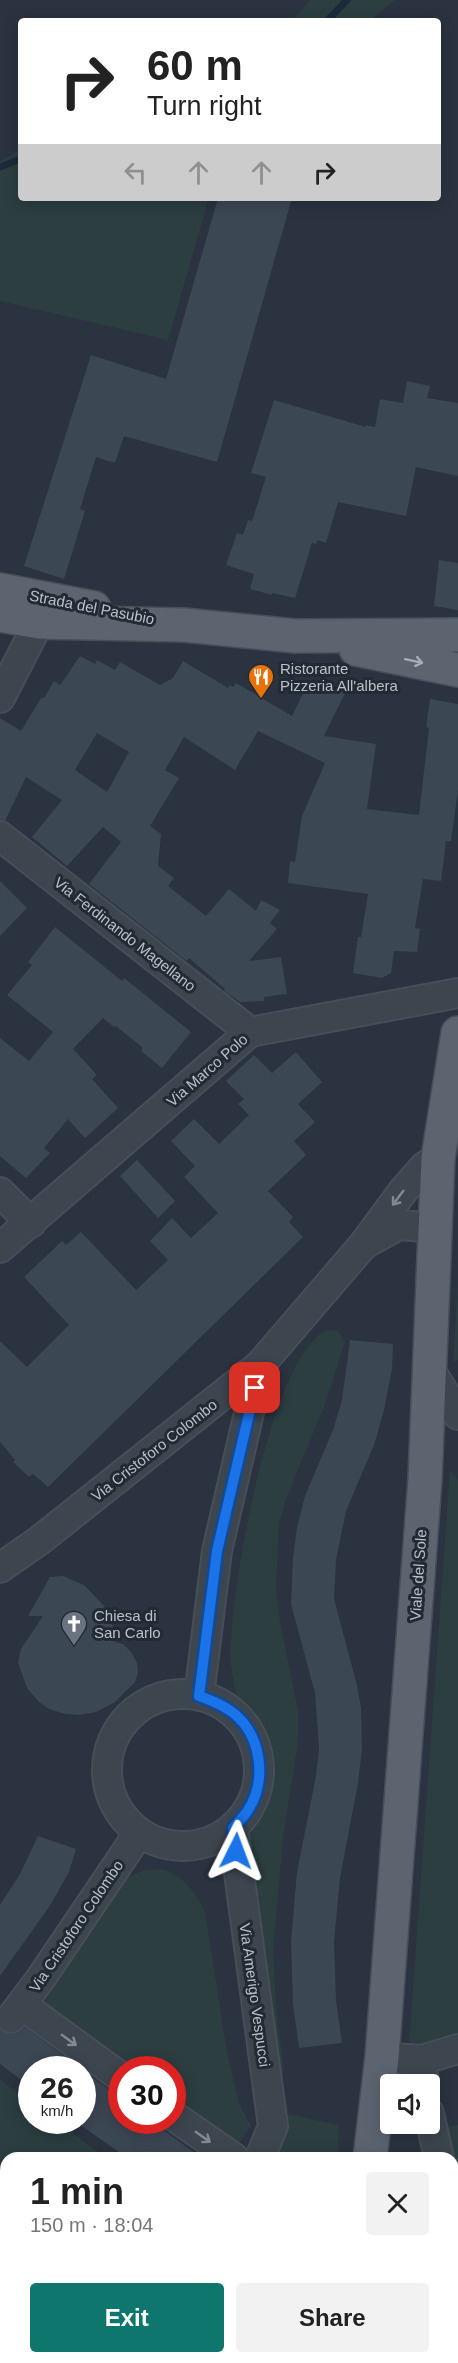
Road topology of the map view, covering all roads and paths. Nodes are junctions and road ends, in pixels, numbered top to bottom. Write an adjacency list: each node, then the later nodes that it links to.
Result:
1 (0, 590): 4 (main road, Strada del Pasubio)
2 (0, 615): 3 (main road, Strada del Pasubio)
3 (39, 622): 4 (main road, Strada del Pasubio); 8 (street)
4 (184, 625): 6 (main road, Strada del Pasubio)
5 (456, 634): 6 (main road, Strada del Pasubio)
6 (295, 636): 7 (main road, Strada del Pasubio, one-way to 7)
7 (455, 671)
8 (0, 698)
9 (0, 836): 11 (street, Via Ferdinando Magellano)
10 (458, 993): 11 (street, Via Marco Polo)
11 (250, 1032): 15 (street, Via Marco Polo)
12 (458, 1033): 13 (main road, Viale del Sole)
13 (438, 1158): 16 (main road, Viale del Sole); 17 (street, Via Cristoforo Colombo, one-way to 17)
14 (0, 1192): 15 (street)
15 (32, 1222): 18 (street, Via Marco Polo)
16 (437, 1228): 17 (street); 20 (main road, Viale del Sole)
17 (364, 1244): 19 (street, Via Cristoforo Colombo)
18 (0, 1248)
19 (260, 1365): 22 (street, Via Cristoforo Colombo); 23 (street)
20 (430, 1370): 21 (street); 27 (main road, Viale del Sole)
21 (458, 1415)
22 (0, 1568)
23 (199, 1696): 24 (street); 25 (street)
24 (233, 1828): 25 (street); 34 (street, Via Amerigo Vespucci)
25 (139, 1833): 28 (street, Via Cristoforo Colombo, one-way to 28)
26 (458, 2049): 29 (street)
27 (382, 2057): 29 (street); 30 (main road, Viale del Sole)
28 (108, 2069)
29 (422, 2072)
30 (375, 2119): 35 (main road, Viale del Sole); 36 (main road, Viale del Sole)
31 (186, 2125): 33 (street, one-way to 33)
32 (434, 2134): 37 (street)
33 (225, 2152)
34 (262, 2152)
35 (371, 2152)
36 (378, 2152)
37 (438, 2152)

